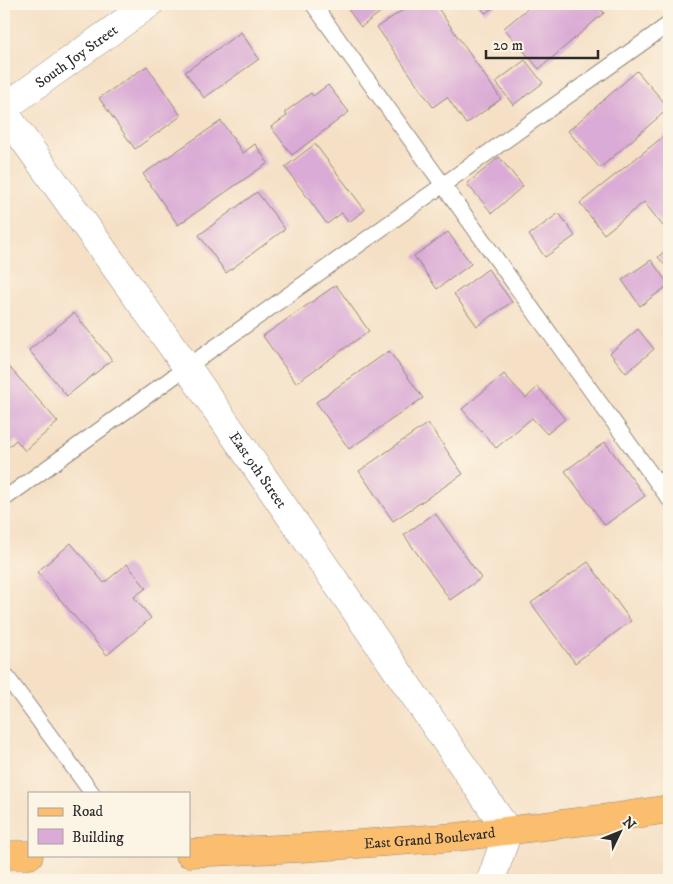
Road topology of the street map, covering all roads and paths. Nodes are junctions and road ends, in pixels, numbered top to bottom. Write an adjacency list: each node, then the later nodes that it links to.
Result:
1 (149, 4): 4 (street, South Joy Street)
2 (313, 4): 6 (lane)
3 (669, 24): 6 (lane)
4 (4, 108)
5 (4, 112): 7 (street, East 9th Street)
6 (443, 185): 7 (lane); 9 (lane)
7 (187, 367): 8 (lane); 13 (street, East 9th Street)
8 (4, 499)
9 (669, 499)
10 (4, 673): 11 (lane)
11 (91, 792)
12 (669, 809): 13 (main road, East Grand Boulevard)
13 (508, 831): 14 (main road, East Grand Boulevard); 17 (street)
14 (190, 853)
15 (4, 855): 16 (main road)
16 (28, 855)
17 (491, 880)

